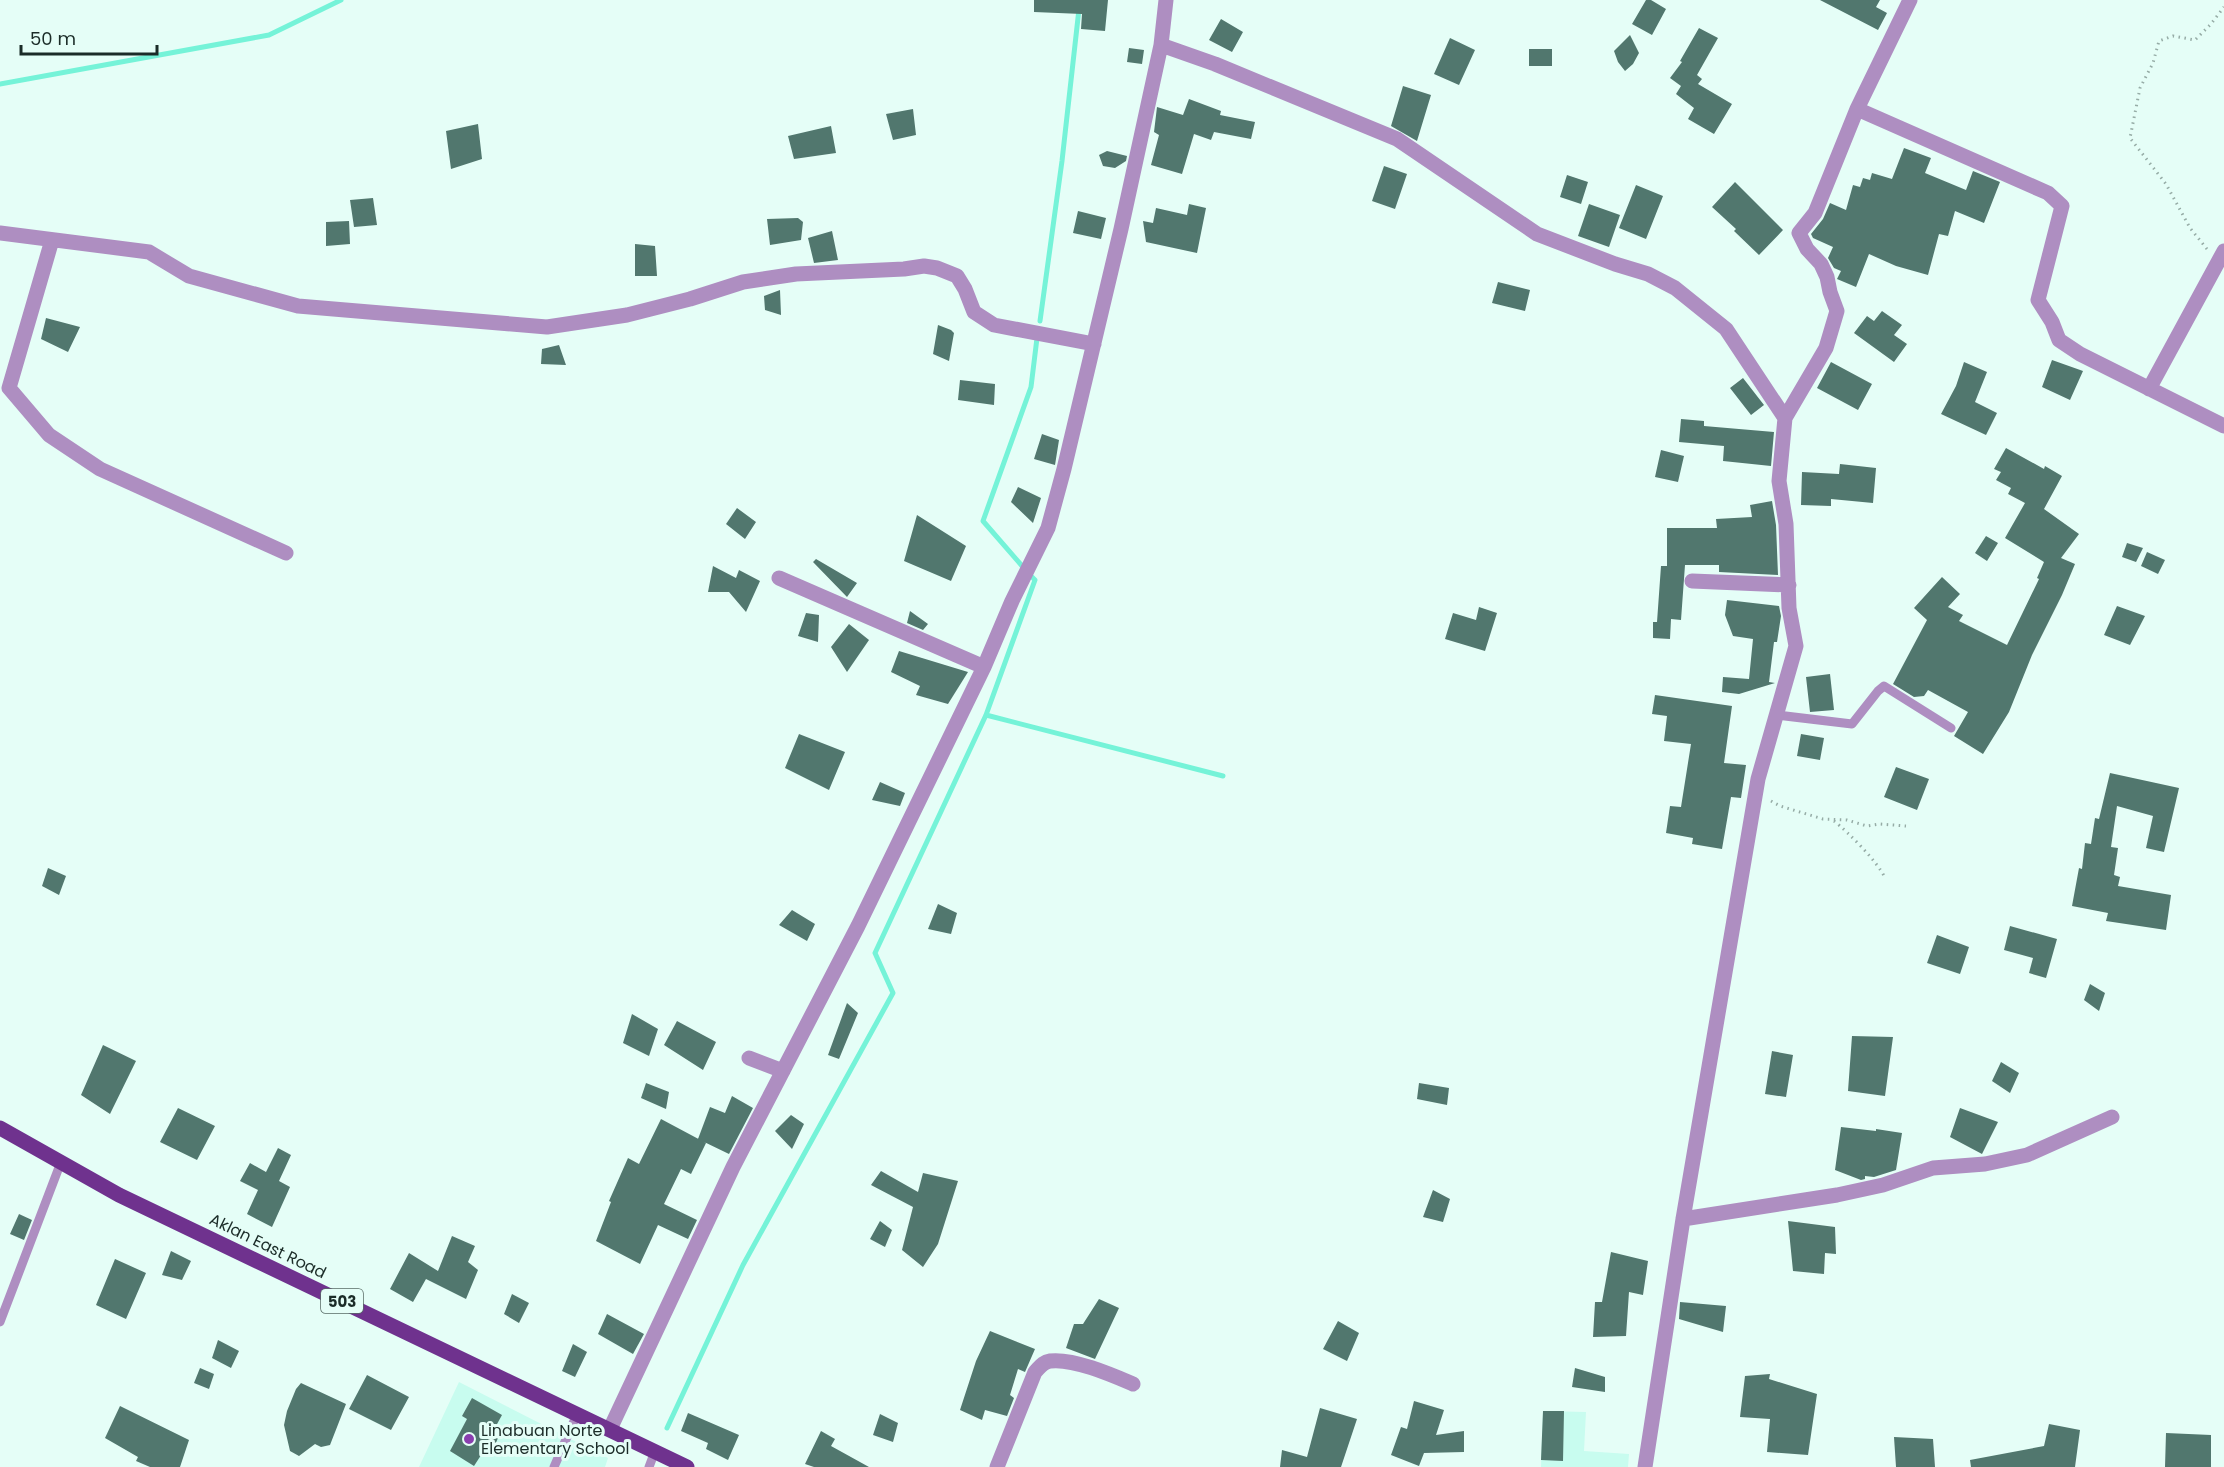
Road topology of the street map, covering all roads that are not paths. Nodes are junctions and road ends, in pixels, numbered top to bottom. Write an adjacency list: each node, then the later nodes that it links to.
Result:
1 (1166, 0): 3 (street)
2 (1910, 0): 4 (street)
3 (1161, 45): 8 (street); 10 (street)
4 (1857, 109): 9 (street); 10 (street)
5 (0, 233): 6 (street)
6 (52, 240): 8 (street); 12 (street)
7 (2221, 256): 9 (street)
8 (1094, 344): 16 (street)
9 (2149, 389): 11 (street)
10 (1785, 418): 15 (street)
11 (2224, 426)
12 (286, 553)
13 (779, 578): 16 (street)
14 (1692, 581): 15 (street)
15 (1789, 585): 17 (street)
16 (984, 667): 20 (street)
17 (1777, 715): 18 (lane); 24 (street)
18 (1951, 728)
19 (749, 1058): 20 (street)
20 (783, 1071): 28 (street)
21 (2112, 1117): 24 (street)
22 (0, 1128): 23 (main road, Aklan East Road / 503)
23 (61, 1162): 25 (lane); 27 (main road, Aklan East Road / 503)
24 (1683, 1219): 34 (street)
25 (0, 1322)
26 (1133, 1384): 33 (street)
27 (577, 1414): 28 (main road, Aklan East Road / 503); 30 (lane)
28 (610, 1429): 29 (main road, Aklan East Road / 503)
29 (655, 1451): 31 (lane); 32 (main road, Aklan East Road / 503)
30 (554, 1467)
31 (649, 1467)
32 (687, 1467)
33 (997, 1467)
34 (1645, 1467)

